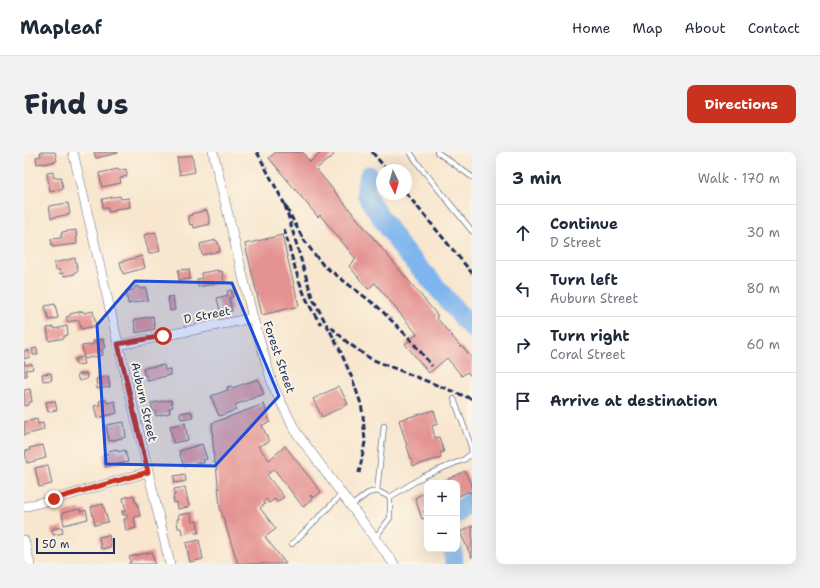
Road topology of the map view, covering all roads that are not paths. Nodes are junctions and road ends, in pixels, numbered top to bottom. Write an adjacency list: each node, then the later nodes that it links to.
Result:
1 (73, 152): 8 (street, Auburn Street)
2 (214, 152): 7 (street, Forest Street)
3 (410, 152): 6 (lane)
4 (437, 152): 5 (lane)
5 (472, 177)
6 (472, 231)
7 (253, 318): 8 (street, D Street); 13 (street, Forest Street)
8 (118, 344): 11 (street, Auburn Street)
9 (454, 399): 14 (lane)
10 (384, 426): 12 (lane)
11 (148, 472): 16 (street); 22 (street, Auburn Street)
12 (377, 491): 14 (lane); 15 (lane)
13 (342, 494): 15 (street, Forest Street); 19 (lane)
14 (390, 497): 17 (lane)
15 (351, 506): 17 (street, Forest Street)
16 (24, 507)
17 (374, 539): 20 (street, Forest Street)
18 (24, 540): 21 (street)
19 (292, 544)
20 (389, 562)
21 (30, 564)
22 (170, 564)

